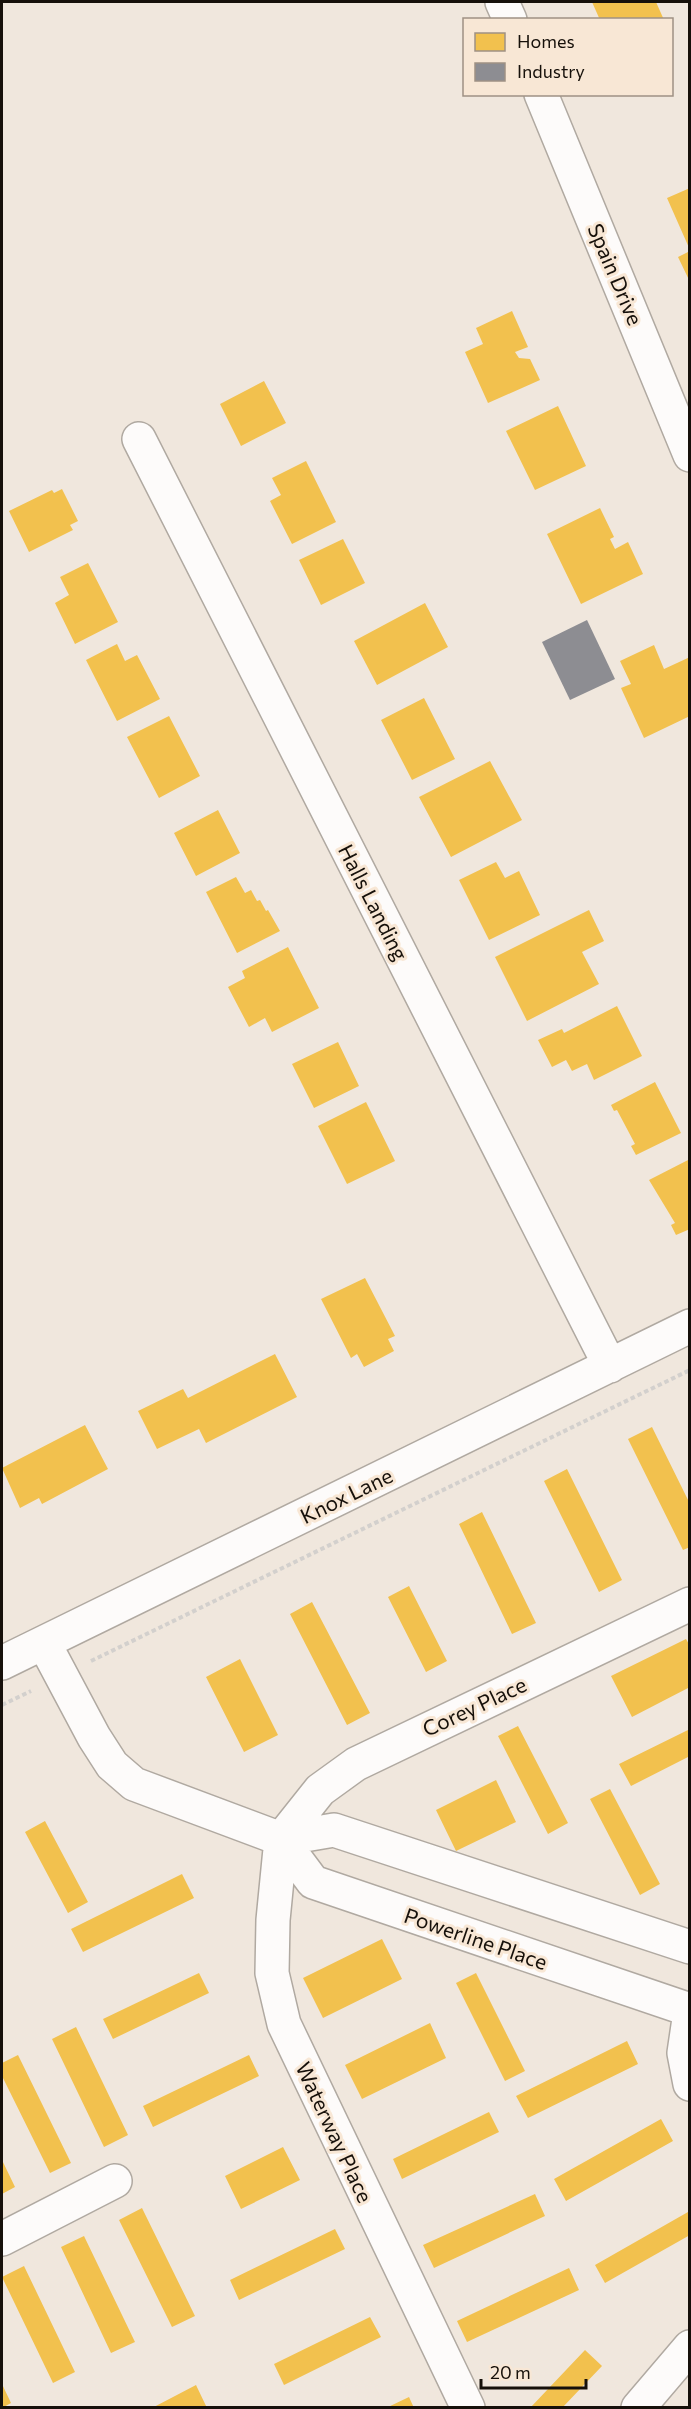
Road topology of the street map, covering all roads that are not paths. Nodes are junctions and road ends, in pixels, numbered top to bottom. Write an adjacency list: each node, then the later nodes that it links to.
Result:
1 (502, 2): 2 (street)
2 (509, 18)
3 (542, 96): 5 (street, Spain Drive)
4 (139, 439): 7 (street, Halls Landing)
5 (690, 455)
6 (690, 1326): 7 (street, Knox Lane)
7 (610, 1366): 9 (street, Knox Lane)
8 (690, 1604): 11 (street, Corey Place)
9 (44, 1642): 10 (street, Knox Lane); 11 (street)
10 (2, 1663)
11 (281, 1839): 12 (street); 13 (street, Powerline Place); 18 (street, Waterway Place)
12 (690, 1947)
13 (690, 2011): 14 (street)
14 (690, 2084)
15 (115, 2181): 16 (street)
16 (2, 2239)
17 (690, 2347): 19 (street)
18 (468, 2408)
19 (638, 2408)

